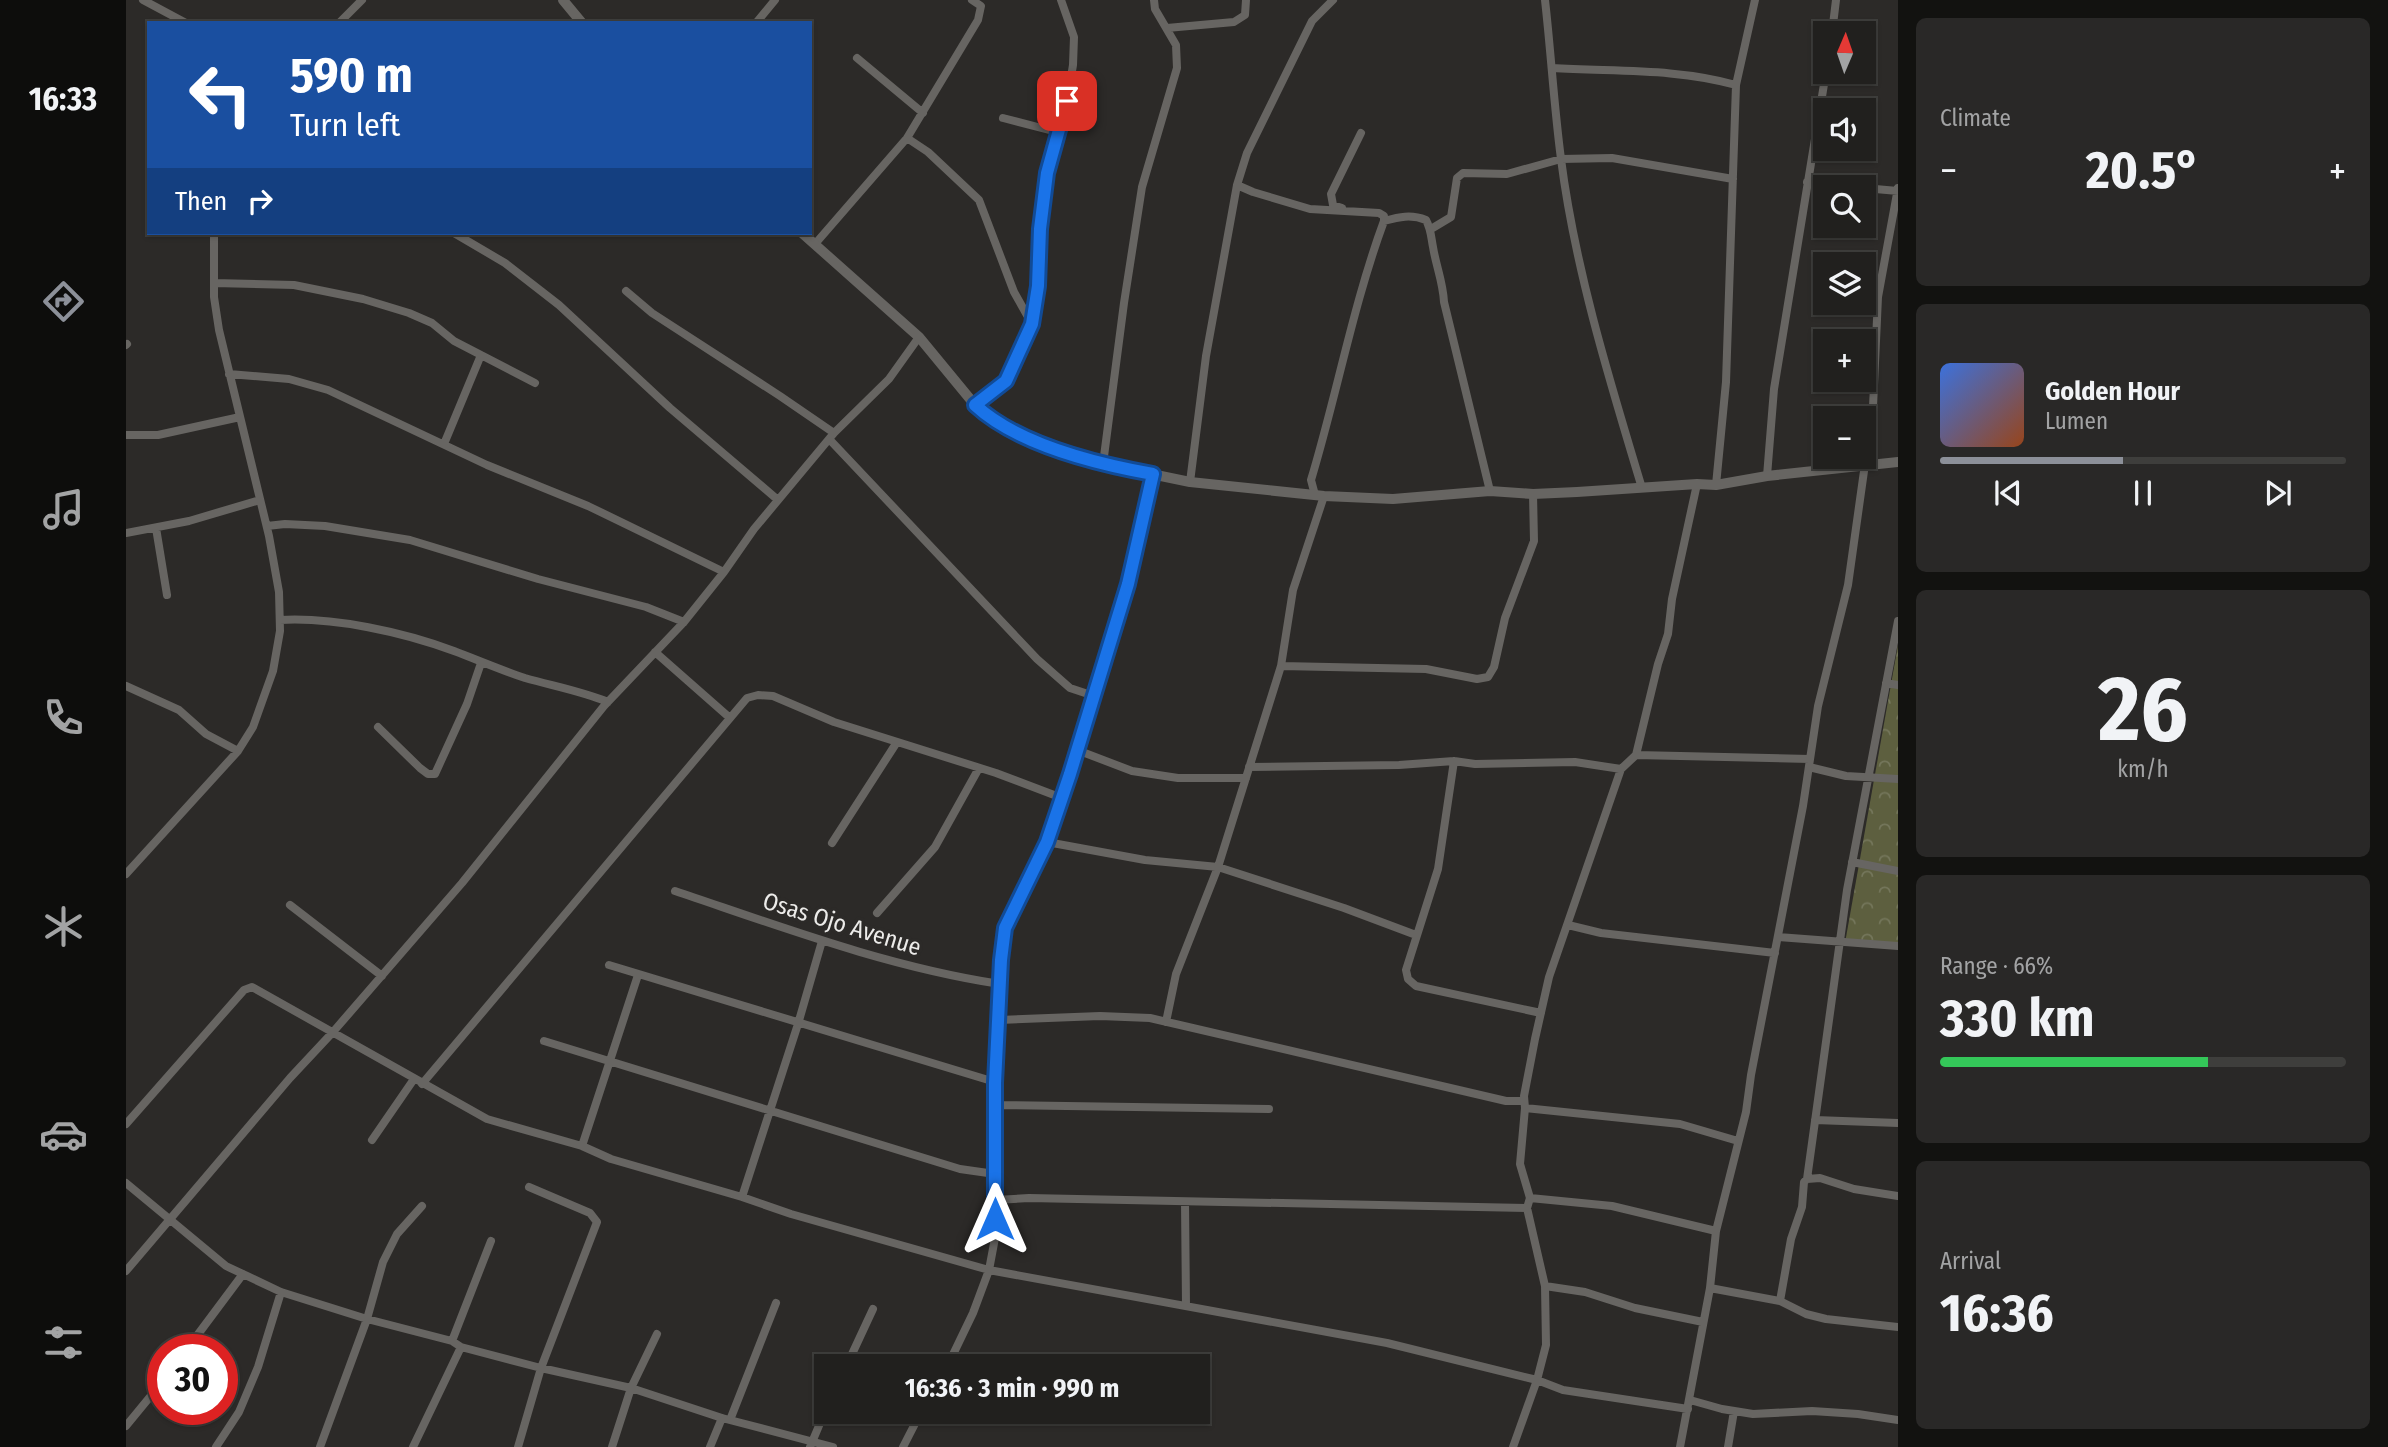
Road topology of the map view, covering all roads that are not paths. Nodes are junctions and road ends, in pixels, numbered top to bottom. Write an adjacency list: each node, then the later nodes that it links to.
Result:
1 (143, 0): 13 (street)
2 (362, 0): 14 (street)
3 (563, 0): 15 (street)
4 (775, 0): 16 (street)
5 (972, 0): 23 (street)
6 (1061, 0): 25 (street)
7 (1154, 0): 18 (street)
8 (1246, 0): 18 (street)
9 (1333, 0): 32 (street)
10 (1545, 0): 20 (street)
11 (1755, 0): 22 (street)
12 (1836, 0): 17 (street)
13 (182, 21)
14 (341, 21)
15 (580, 21)
16 (758, 21)
17 (1833, 21)
18 (1167, 28): 56 (street)
19 (857, 58): 23 (street)
20 (1552, 68): 22 (street); 28 (street)
21 (1824, 84): 30 (street)
22 (1736, 85): 29 (street)
23 (923, 113): 27 (street)
24 (1003, 118): 25 (street)
25 (1057, 132): 44 (street)
26 (1361, 134): 35 (street)
27 (907, 138): 41 (street); 44 (street)
28 (1561, 159): 29 (street); 37 (street); 65 (street)
29 (1733, 179): 64 (street)
30 (1807, 182): 31 (street); 61 (street)
31 (1813, 183)
32 (1237, 185): 35 (street); 62 (street)
33 (1876, 189): 34 (street)
34 (1898, 190): 50 (street)
35 (1348, 210): 36 (street)
36 (1384, 221): 37 (street); 68 (street)
37 (1431, 229): 66 (street)
38 (214, 235): 42 (street)
39 (457, 235): 70 (street)
40 (804, 235): 41 (street)
41 (815, 244): 45 (street)
42 (214, 283): 46 (street); 47 (street)
43 (626, 291): 53 (street)
44 (1032, 324): 49 (street)
45 (919, 337): 49 (street); 53 (street)
46 (481, 355): 48 (street); 54 (street)
47 (229, 374): 51 (street); 54 (street)
48 (535, 383)
49 (975, 405): 56 (street)
50 (1873, 406)
51 (240, 417): 52 (street); 69 (street)
52 (126, 435)
53 (832, 437): 70 (street); 85 (street)
54 (444, 444): 74 (street)
55 (1898, 463): 57 (street)
56 (1103, 464): 60 (street)
57 (1876, 464)
58 (1831, 469): 61 (street)
59 (1866, 469): 94 (street)
60 (1153, 474): 62 (street); 85 (street)
61 (1767, 476): 64 (street)
62 (1190, 482): 68 (street)
63 (1697, 484): 64 (street); 65 (street); 92 (street)
64 (1716, 485)
65 (1642, 488): 67 (street)
66 (1490, 491): 67 (street); 68 (street)
67 (1533, 494): 81 (street)
68 (1319, 496): 81 (street)
69 (260, 500): 71 (street); 72 (street)
70 (778, 500): 74 (street)
71 (267, 526): 76 (street); 78 (street)
72 (156, 528): 73 (street); 75 (street)
73 (126, 533)
74 (724, 572): 78 (street)
75 (167, 595)
76 (280, 620): 80 (street); 91 (street)
77 (1898, 621): 82 (street)
78 (684, 622): 79 (street)
79 (655, 652): 86 (street); 87 (street)
80 (481, 663): 86 (street); 88 (street)
81 (1281, 666): 95 (street)
82 (1886, 683): 83 (street); 98 (street)
83 (1898, 685)
84 (126, 686): 91 (street)
85 (1094, 696): 90 (street)
86 (608, 702): 120 (street)
87 (730, 718): 89 (street); 131 (street)
88 (378, 727)
89 (897, 742): 96 (street); 103 (street)
90 (1077, 750): 99 (street); 101 (street)
91 (238, 751): 107 (street)
92 (1636, 755): 94 (street); 97 (street)
93 (1454, 761): 95 (street); 97 (street); 112 (street)
94 (1810, 763): 98 (street); 113 (street)
95 (1249, 767): 99 (street)
96 (979, 768): 101 (street); 110 (street)
97 (1621, 769): 111 (street)
98 (1868, 777): 100 (street); 104 (street)
99 (1246, 778): 105 (street)
100 (1898, 779)
101 (1062, 798): 102 (street)
102 (1047, 842): 105 (street); 121 (street)
103 (832, 843)
104 (1852, 862): 106 (street); 115 (street)
105 (1218, 867): 112 (street); 124 (street)
106 (1898, 871)
107 (126, 874)
108 (675, 891): 114 (street, Osas Ojo Avenue)
109 (290, 905): 120 (street)
110 (877, 914)
111 (1568, 925): 117 (street); 122 (street)
112 (1416, 935): 122 (street)
113 (1778, 937): 115 (street); 117 (street)
114 (822, 941): 121 (street, Osas Ojo Avenue); 125 (street)
115 (1840, 942): 116 (street); 136 (street)
116 (1898, 946)
117 (1775, 953): 140 (street)
118 (609, 965): 119 (street)
119 (638, 975): 125 (street); 128 (street)
120 (382, 976): 126 (street)
121 (1000, 984): 123 (street)
122 (1541, 1013): 133 (street)
123 (999, 1020): 124 (street); 130 (street)
124 (1166, 1022): 133 (street)
125 (798, 1024): 130 (street); 135 (street)
126 (333, 1032): 129 (street); 138 (street); 153 (street)
127 (544, 1041): 128 (street)
128 (610, 1063): 135 (street); 141 (street)
129 (414, 1079): 131 (street); 139 (street)
130 (995, 1083): 132 (street)
131 (422, 1084): 141 (street)
132 (996, 1105): 134 (street); 142 (street)
133 (1524, 1105): 140 (street); 148 (street)
134 (1269, 1109)
135 (770, 1112): 142 (street); 147 (street)
136 (1815, 1120): 137 (street); 143 (street)
137 (1898, 1123)
138 (126, 1124)
139 (372, 1140)
140 (1738, 1140): 154 (street)
141 (582, 1146): 147 (street)
142 (995, 1174): 149 (street)
143 (1807, 1179): 146 (street); 162 (street)
144 (126, 1183): 153 (street)
145 (529, 1187): 175 (street)
146 (1898, 1196)
147 (742, 1197): 156 (street)
148 (1530, 1198): 152 (street); 154 (street)
149 (996, 1200): 150 (street); 156 (street)
150 (1185, 1202): 152 (street); 164 (street)
151 (422, 1206): 166 (street)
152 (1527, 1208): 159 (street)
153 (169, 1219): 157 (street); 158 (street)
154 (1716, 1231): 160 (street)
155 (491, 1241): 171 (street)
156 (989, 1270): 164 (street); 174 (street)
157 (126, 1271)
158 (243, 1274): 161 (street); 169 (street)
159 (1545, 1286): 167 (street); 176 (street)
160 (1710, 1288): 162 (street); 167 (street)
161 (282, 1292): 166 (street); 188 (street)
162 (1780, 1301): 168 (street)
163 (775, 1303): 181 (street)
164 (1186, 1305): 176 (street)
165 (873, 1309): 173 (street)
166 (367, 1319): 171 (street); 189 (street)
167 (1703, 1322): 179 (street)
168 (1898, 1327)
169 (198, 1334)
170 (657, 1334): 177 (street)
171 (452, 1341): 172 (street)
172 (461, 1346): 175 (street); 190 (street)
173 (852, 1354)
174 (954, 1354)
175 (541, 1368): 177 (street); 191 (street)
176 (1537, 1380): 179 (street); 196 (street)
177 (631, 1388): 181 (street); 192 (street)
178 (147, 1400): 185 (street)
179 (1689, 1405): 180 (street); 197 (street)
180 (1734, 1411): 182 (street); 198 (street)
181 (726, 1419): 187 (street); 193 (street)
182 (1898, 1420)
183 (819, 1424): 187 (street)
184 (915, 1424): 195 (street)
185 (126, 1426)
186 (228, 1432): 188 (street)
187 (810, 1444): 194 (street)
188 (217, 1447)
189 (320, 1447)
190 (413, 1447)
191 (517, 1447)
192 (612, 1447)
193 (710, 1447)
194 (833, 1447)
195 (903, 1447)
196 (1513, 1447)
197 (1680, 1447)
198 (1728, 1447)

